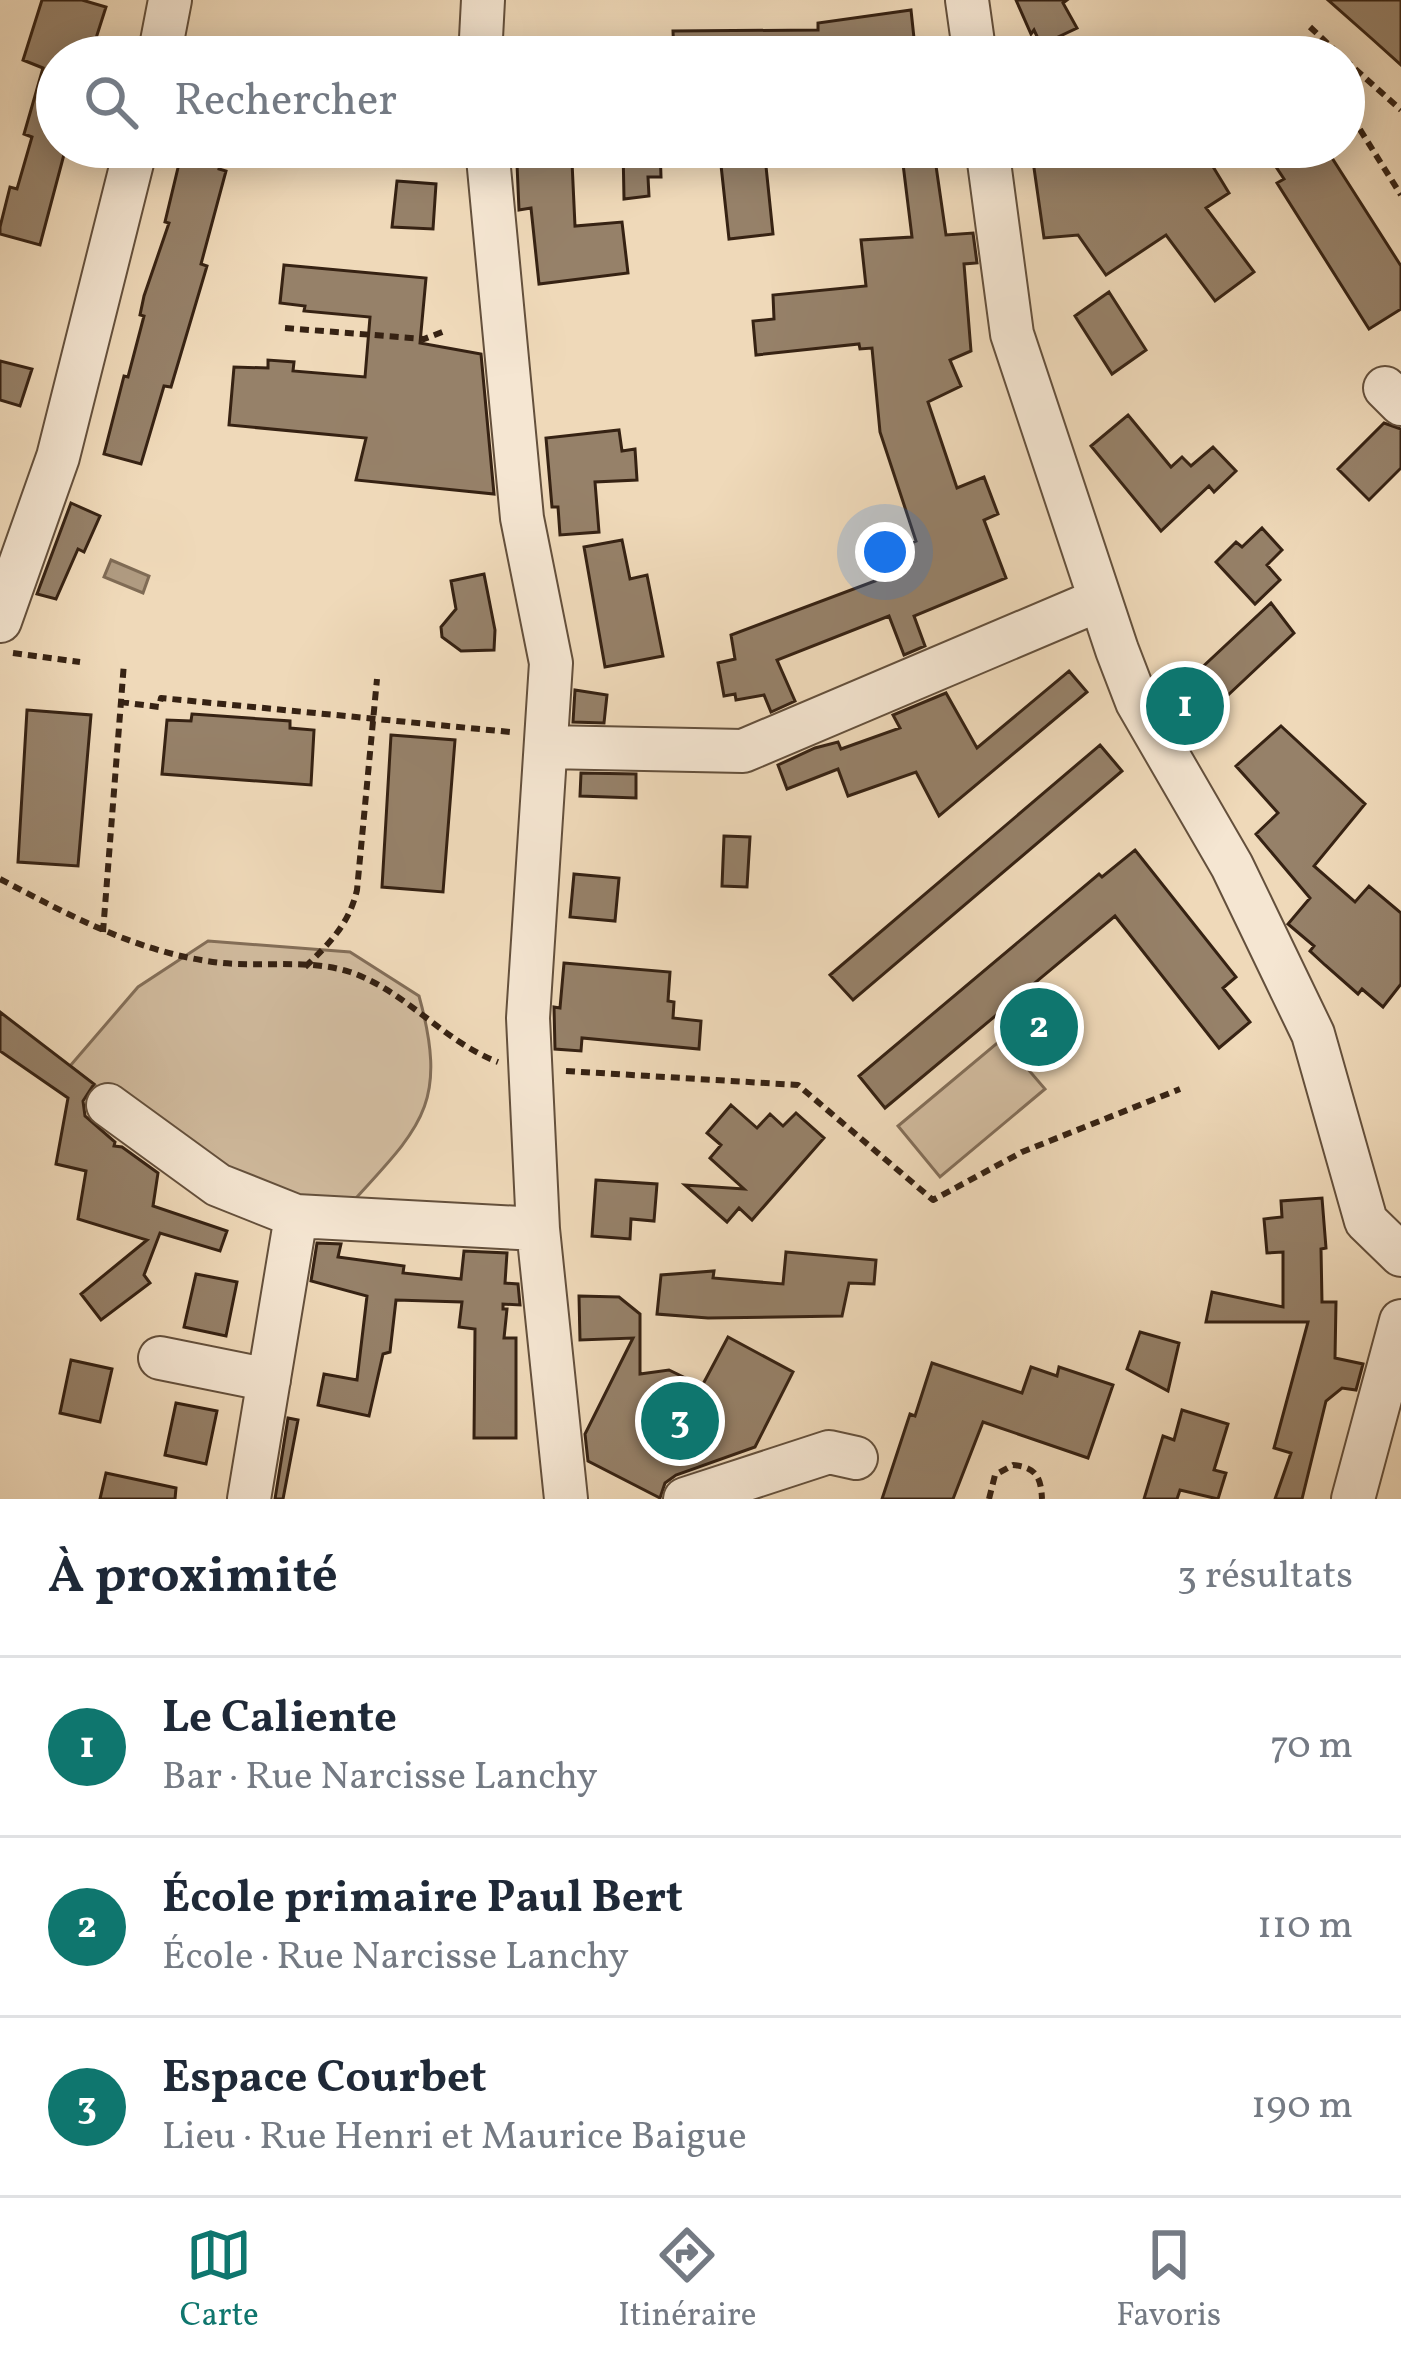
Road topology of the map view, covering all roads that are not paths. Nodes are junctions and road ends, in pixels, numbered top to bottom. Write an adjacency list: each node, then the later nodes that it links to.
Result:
1 (170, 0): 4 (street)
2 (483, 0): 5 (street)
3 (967, 0): 6 (street)
4 (163, 36)
5 (481, 36)
6 (973, 36)
7 (131, 168): 11 (street)
8 (489, 168): 12 (street)
9 (990, 168): 10 (street)
10 (1099, 600): 12 (street); 16 (street)
11 (3, 636)
12 (538, 740): 15 (street)
13 (109, 1105): 14 (street)
14 (296, 1216): 15 (street); 19 (street)
15 (538, 1229): 22 (street)
16 (1401, 1255)
17 (1401, 1321): 24 (street)
18 (160, 1358): 19 (street)
19 (269, 1380): 21 (street)
20 (856, 1458): 23 (street)
21 (249, 1499)
22 (566, 1499)
23 (685, 1499)
24 (1353, 1499)

